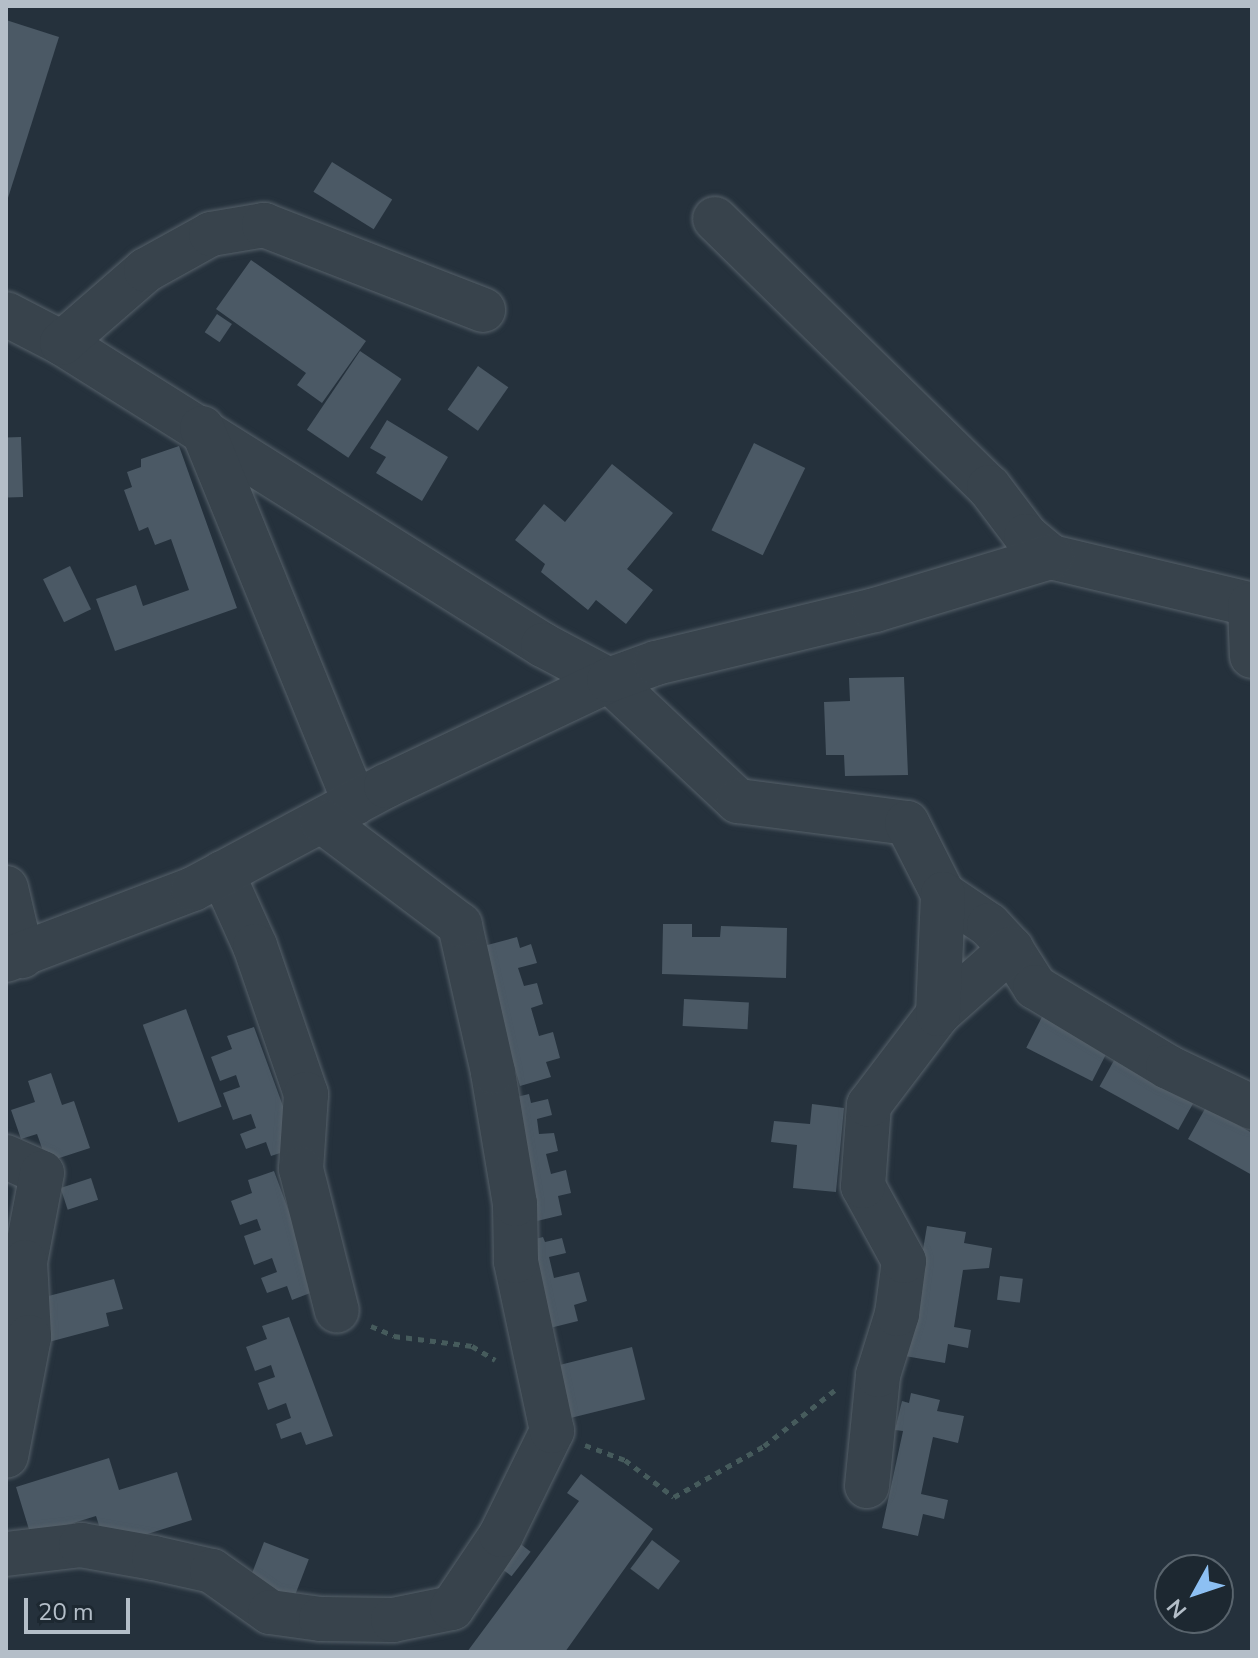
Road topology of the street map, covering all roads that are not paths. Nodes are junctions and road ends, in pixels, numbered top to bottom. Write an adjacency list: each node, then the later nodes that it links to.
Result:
1 (715, 219): 6 (street)
2 (483, 310): 4 (street)
3 (6, 314): 4 (street)
4 (62, 343): 5 (street)
5 (202, 428): 9 (street); 10 (street)
6 (1051, 557): 7 (street); 9 (street)
7 (1251, 605): 8 (street)
8 (1252, 656)
9 (609, 680): 10 (street); 13 (street)
10 (339, 812): 11 (street); 22 (street)
11 (222, 873): 15 (street); 19 (street)
12 (6, 888): 15 (street)
13 (943, 894): 14 (street); 16 (street)
14 (1011, 949): 16 (street); 17 (street)
15 (14, 958)
16 (938, 1014): 21 (street)
17 (1252, 1107)
18 (6, 1157): 20 (street)
19 (337, 1311)
20 (6, 1456)
21 (867, 1486)
22 (6, 1554)

